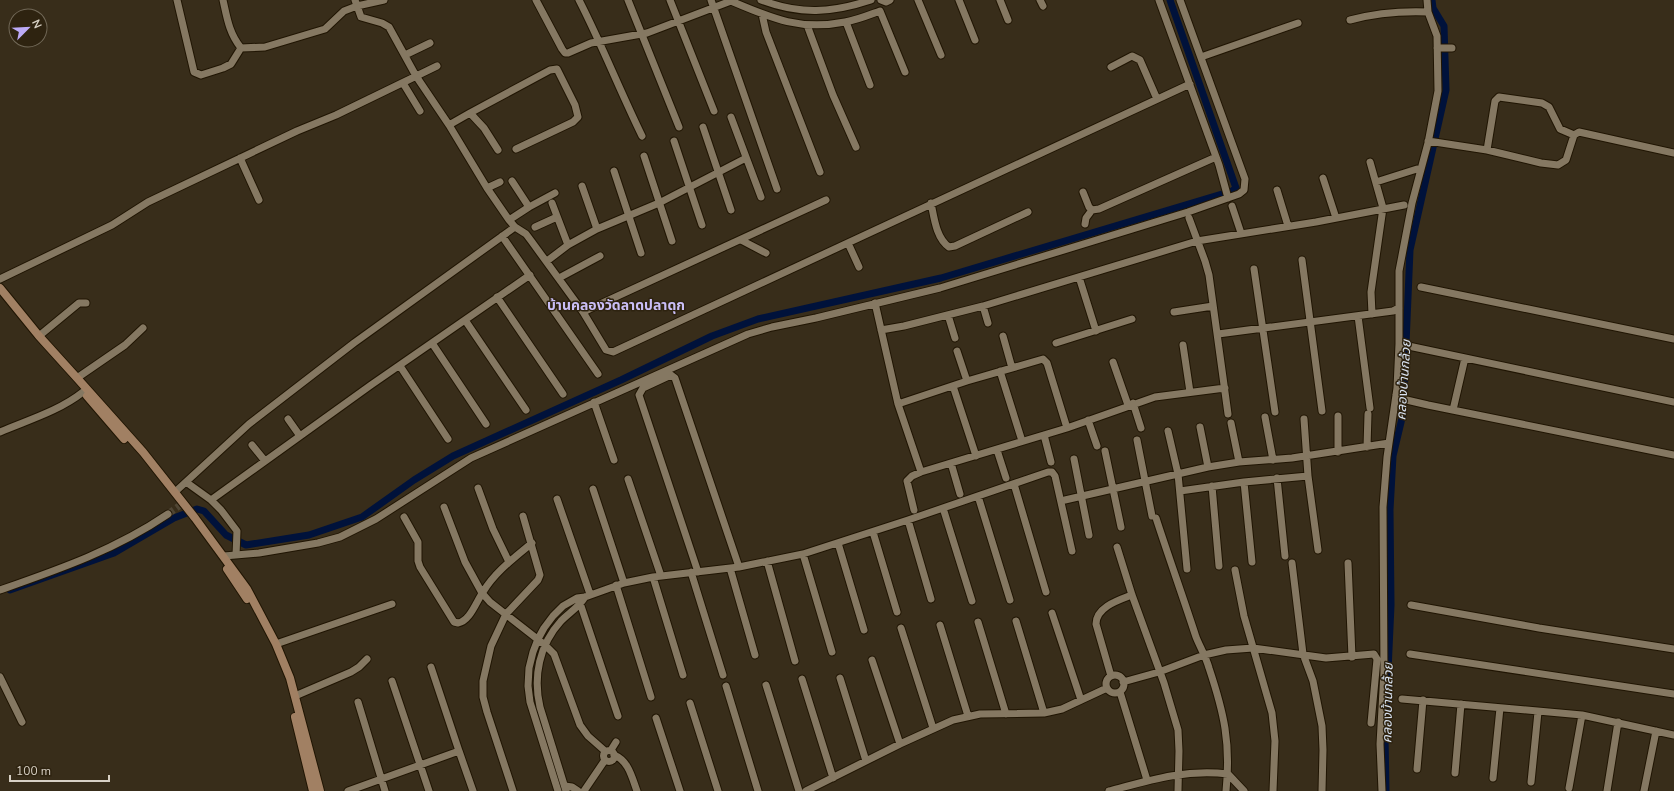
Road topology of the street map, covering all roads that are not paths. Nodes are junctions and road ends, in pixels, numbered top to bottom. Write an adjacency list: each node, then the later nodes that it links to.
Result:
1 (177, 0): 33 (street)
2 (223, 0): 33 (street)
3 (384, 0): 19 (street)
4 (536, 0): 31 (street)
5 (579, 0): 31 (street)
6 (628, 0): 29 (street)
7 (670, 0): 25 (street)
8 (731, 0): 20 (street); 22 (street)
9 (761, 0): 10 (street)
10 (871, 0)
11 (881, 0): 12 (street)
12 (890, 0)
13 (918, 0): 37 (street)
14 (959, 0): 30 (street)
15 (1000, 0): 23 (street)
16 (1159, 0): 44 (street)
17 (1180, 0): 38 (street)
18 (1427, 0): 21 (street)
19 (356, 3): 33 (street); 36 (street)
20 (712, 4): 25 (street); 79 (street)
21 (1428, 12): 24 (street); 34 (street)
22 (762, 14): 28 (street); 71 (street)
23 (1008, 20)
24 (1350, 20)
25 (679, 22): 29 (street); 48 (street)
26 (846, 22): 28 (street); 41 (street); 45 (street)
27 (1298, 23): 38 (street)
28 (807, 25): 58 (street)
29 (642, 34): 31 (street); 52 (street)
30 (975, 40)
31 (599, 41): 54 (street)
32 (430, 43): 36 (street)
33 (241, 48)
34 (1438, 48): 35 (street); 57 (street)
35 (1451, 48)
36 (405, 55): 42 (street)
37 (941, 55)
38 (1201, 57): 84 (street)
39 (437, 66): 42 (street)
40 (1112, 67): 46 (street)
41 (905, 72)
42 (416, 76): 43 (street); 51 (street)
43 (403, 83): 47 (street); 65 (street)
44 (1190, 84): 46 (street); 64 (street)
45 (870, 85)
46 (1157, 99): 89 (street)
47 (420, 111)
48 (714, 111)
49 (470, 113): 51 (street); 59 (street); 60 (street)
50 (731, 117): 66 (street)
51 (449, 125): 78 (street)
52 (678, 127)
53 (703, 127): 70 (street)
54 (642, 136)
55 (1574, 136): 61 (street); 61 (street); 62 (street)
56 (674, 141): 77 (street)
57 (1430, 141): 61 (street); 134 (street)
58 (856, 147)
59 (516, 149)
60 (498, 150)
61 (1487, 150)
62 (1674, 153)
63 (644, 156): 88 (street)
64 (1216, 156): 84 (street); 95 (street)
65 (240, 158): 85 (street); 125 (street)
66 (746, 158): 70 (street); 83 (street)
67 (1370, 162): 75 (street)
68 (1417, 169): 75 (street)
69 (614, 171): 97 (street)
70 (718, 171): 77 (street); 94 (street)
71 (820, 172)
72 (1323, 178): 100 (street)
73 (512, 181): 92 (street)
74 (500, 182): 78 (street)
75 (1376, 182): 93 (street)
76 (582, 186): 107 (street)
77 (689, 187): 88 (street); 103 (street)
78 (487, 188): 101 (street)
79 (777, 189)
80 (1277, 190): 104 (street)
81 (1083, 192): 95 (street)
82 (554, 193): 92 (street)
83 (761, 197)
84 (1228, 197): 131 (street)
85 (259, 200)
86 (826, 200): 110 (street)
87 (552, 203): 98 (street)
88 (659, 203): 97 (street); 111 (street)
89 (931, 203): 96 (street); 113 (street)
90 (1232, 206): 108 (street)
91 (1404, 206): 93 (street)
92 (529, 208): 101 (street)
93 (1383, 208): 100 (street); 137 (street)
94 (731, 210)
95 (1092, 210): 102 (street)
96 (1028, 212)
97 (628, 216): 107 (street); 115 (street)
98 (557, 217): 106 (street); 114 (street)
99 (1189, 218): 112 (street)
100 (1336, 218): 104 (street)
101 (509, 220): 105 (street)
102 (1085, 224)
103 (702, 225)
104 (1288, 226): 108 (street)
105 (515, 227): 109 (street); 119 (street)
106 (535, 227)
107 (596, 229): 114 (street)
108 (1241, 233): 112 (street)
109 (502, 236): 122 (street); 222 (street)
110 (741, 240): 116 (street); 135 (street)
111 (672, 241)
112 (1197, 241): 123 (street); 133 (street)
113 (848, 243): 120 (street); 135 (street)
114 (568, 245): 119 (street)
115 (641, 253)
116 (766, 253)
117 (600, 256): 124 (street)
118 (1302, 260): 142 (street)
119 (547, 262): 124 (street)
120 (859, 267)
121 (1254, 269): 145 (street)
122 (530, 276): 129 (street); 163 (street)
123 (1079, 277): 132 (street); 147 (street)
124 (559, 278): 135 (street)
125 (0, 279)
126 (1421, 287): 152 (street)
127 (0, 288): 149 (street)
128 (0, 296): 168 (street)
129 (497, 297): 141 (street); 170 (street)
130 (86, 303): 149 (street)
131 (875, 303): 146 (street); 172 (street)
132 (983, 306): 138 (street); 143 (street)
133 (1213, 306): 136 (street); 148 (street)
134 (1399, 308): 137 (street); 156 (street)
135 (584, 312)
136 (1174, 312)
137 (1372, 314): 139 (street)
138 (948, 315): 146 (street); 151 (street)
139 (1358, 316): 142 (street); 201 (street)
140 (1132, 319): 147 (street)
141 (465, 320): 153 (street); 176 (street)
142 (1310, 322): 145 (street); 178 (street)
143 (988, 323)
144 (142, 328): 164 (street)
145 (1263, 329): 148 (street); 179 (street)
146 (881, 330): 174 (street)
147 (1096, 331): 154 (street)
148 (1218, 334): 167 (street)
149 (39, 336): 164 (street)
150 (1003, 336): 161 (street)
151 (955, 338)
152 (1674, 339)
153 (432, 343): 160 (street); 187 (street)
154 (1056, 343)
155 (1183, 345): 169 (street)
156 (1401, 345): 158 (street); 171 (street)
157 (957, 351): 165 (street)
158 (1465, 358): 173 (street); 177 (street)
159 (1113, 362): 175 (street)
160 (400, 366): 194 (street); 195 (street)
161 (1012, 368): 162 (street); 189 (street)
162 (1000, 372): 165 (street); 197 (street)
163 (598, 374)
164 (78, 378): 231 (street)
165 (967, 381): 166 (street)
166 (954, 386): 174 (street); 206 (street)
167 (1225, 388): 169 (street); 180 (street)
168 (83, 392): 192 (street); 231 (street)
169 (1190, 392): 175 (street)
170 (562, 394)
171 (1397, 396): 177 (street); 198 (street)
172 (594, 402): 209 (street); 252 (street)
173 (1674, 402)
174 (898, 404): 216 (street)
175 (1131, 404): 185 (street); 190 (street)
176 (526, 410)
177 (1453, 410): 205 (street)
178 (1322, 411)
179 (1275, 412)
180 (1228, 414)
181 (1338, 416): 204 (street)
182 (1265, 417): 210 (street)
183 (288, 419): 194 (street)
184 (1304, 419): 207 (street)
185 (1088, 420): 189 (street); 200 (street)
186 (1232, 423): 213 (street)
187 (486, 424)
188 (1200, 427): 215 (street)
189 (1067, 428): 193 (street)
190 (1141, 428)
191 (1168, 431): 217 (street)
192 (0, 432)
193 (1044, 435): 197 (street); 212 (street)
194 (300, 436): 211 (street)
195 (448, 439)
196 (1137, 440): 223 (street)
197 (1022, 442): 202 (street)
198 (1389, 443): 201 (street); 383 (street)
199 (252, 445): 211 (street)
200 (1097, 446)
201 (1367, 447): 204 (street)
202 (997, 450): 206 (street); 219 (street)
203 (1105, 451): 229 (street)
204 (1338, 452): 207 (street)
205 (1674, 455)
206 (976, 456): 214 (street)
207 (1306, 456): 210 (street); 218 (street)
208 (1074, 459): 234 (street)
209 (614, 460)
210 (1273, 460): 213 (street)
211 (265, 461): 236 (street)
212 (1051, 462)
213 (1239, 462): 215 (street)
214 (951, 463): 216 (street); 232 (street)
215 (1208, 467): 217 (street)
216 (921, 472): 240 (street)
217 (1178, 474): 223 (street); 230 (street)
218 (1308, 476): 220 (street); 251 (street)
219 (1006, 478)
220 (1277, 478): 224 (street); 255 (street)
221 (628, 479): 268 (street)
222 (186, 482): 231 (street); 236 (street)
223 (1145, 482): 229 (street); 299 (street)
224 (1244, 482): 226 (street); 259 (street)
225 (1014, 484): 233 (street); 253 (street); 273 (street)
226 (1212, 486): 230 (street); 262 (street)
227 (478, 488): 258 (street)
228 (593, 489): 270 (street)
229 (1113, 489): 234 (street); 245 (street)
230 (1180, 491): 265 (street)
231 (173, 494): 256 (street)
232 (960, 494)
233 (978, 496): 239 (street); 278 (street)
234 (1081, 496): 237 (street); 247 (street)
235 (557, 499): 276 (street)
236 (211, 500): 252 (street)
237 (1065, 500)
238 (444, 507): 274 (street)
239 (943, 508): 244 (street); 279 (street)
240 (914, 510)
241 (168, 514): 272 (street)
242 (523, 516): 249 (street)
243 (404, 517): 274 (street)
244 (908, 520): 246 (street); 277 (street)
245 (1121, 527)
246 (873, 532): 248 (street); 282 (street)
247 (1089, 535)
248 (838, 543): 254 (street); 289 (street)
249 (532, 544): 258 (street); 284 (street)
250 (1117, 547): 275 (street)
251 (1318, 550)
252 (237, 551): 256 (street)
253 (1072, 551)
254 (803, 554): 257 (street); 295 (street)
255 (1285, 556)
256 (222, 557): 291 (street); 361 (street)
257 (767, 561): 263 (street); 303 (street)
258 (509, 562): 274 (street)
259 (1252, 562)
260 (1348, 563): 300 (street)
261 (1292, 564): 296 (street)
262 (1220, 566)
263 (738, 567): 264 (street); 267 (street)
264 (730, 568): 267 (street); 298 (street)
265 (1187, 569)
266 (1235, 570): 293 (street)
267 (695, 572): 268 (street); 307 (street)
268 (661, 576): 269 (street)
269 (653, 577): 270 (street); 306 (street)
270 (624, 582): 271 (street)
271 (616, 585): 276 (street); 320 (street)
272 (0, 590)
273 (1046, 592)
274 (482, 593): 284 (street)
275 (1132, 595): 305 (street); 308 (street)
276 (583, 598): 290 (street); 292 (street); 331 (street)
277 (931, 599)
278 (1010, 600)
279 (972, 601)
280 (392, 604): 291 (street)
281 (1412, 605): 294 (street)
282 (897, 612)
283 (1052, 613): 322 (street)
284 (506, 614): 290 (street); 367 (street)
285 (978, 622): 330 (street)
286 (1016, 622): 329 (street)
287 (940, 625): 332 (street)
288 (901, 628): 338 (street)
289 (864, 630)
290 (538, 639): 292 (street); 348 (street)
291 (276, 644): 319 (street)
292 (545, 645): 344 (street); 346 (street)
293 (1253, 648): 296 (street); 299 (street); 381 (street)
294 (1674, 649)
295 (832, 652)
296 (1303, 654): 300 (street); 382 (street)
297 (1410, 654): 318 (street)
298 (755, 655)
299 (1204, 655): 305 (street); 352 (street)
300 (1352, 657): 337 (street)
301 (367, 659): 319 (street)
302 (872, 660): 342 (street)
303 (795, 661)
304 (431, 667): 343 (street)
305 (1159, 672): 313 (street); 351 (street)
306 (683, 675)
307 (723, 676)
308 (1111, 676): 313 (street); 316 (street)
309 (0, 677): 335 (street)
310 (840, 678): 345 (street)
311 (802, 679): 354 (street)
312 (392, 681): 347 (street)
313 (1123, 682): 317 (street)
314 (766, 685): 375 (street)
315 (726, 686): 374 (street)
316 (1107, 688): 317 (street); 322 (street)
317 (1120, 692): 356 (street)
318 (1674, 694)
319 (295, 696): 362 (street)
320 (651, 697)
321 (1402, 699): 323 (street)
322 (1081, 700): 329 (street)
323 (1423, 700): 326 (street); 349 (street)
324 (358, 702): 353 (street)
325 (690, 703): 373 (street)
326 (1461, 704): 327 (street); 350 (street)
327 (1500, 708): 328 (street); 355 (street)
328 (1538, 712): 333 (street); 357 (street)
329 (1044, 713): 330 (street)
330 (1006, 714): 332 (street)
331 (618, 716)
332 (968, 716): 338 (street)
333 (1582, 716): 336 (street); 358 (street)
334 (656, 718): 372 (street)
335 (22, 722)
336 (1618, 722): 339 (street); 384 (street)
337 (1371, 723)
338 (933, 728): 342 (street)
339 (1656, 730): 340 (street); 385 (street)
340 (1674, 735)
341 (616, 742): 344 (street)
342 (900, 744): 345 (street)
343 (459, 751): 347 (street); 366 (street)
344 (610, 752): 370 (street); 371 (street)
345 (866, 761): 354 (street)
346 (557, 762): 348 (street); 359 (street)
347 (420, 764): 353 (street); 365 (street)
348 (550, 765): 368 (street)
349 (1417, 769)
350 (1455, 773)
351 (1179, 774): 352 (street); 356 (street); 378 (street)
352 (1228, 774): 379 (street); 380 (street)
353 (381, 778): 363 (street); 364 (street)
354 (833, 778): 376 (street)
355 (1493, 778)
356 (1147, 780): 360 (street)
357 (1531, 782)
358 (1569, 788)
359 (566, 789): 369 (street)
360 (1119, 790): 377 (street)
361 (313, 791)
362 (320, 791)
363 (348, 791)
364 (385, 791)
365 (428, 791)
366 (473, 791)
367 (513, 791)
368 (558, 791)
369 (578, 791)
370 (584, 791)
371 (637, 791)
372 (680, 791)
373 (718, 791)
374 (758, 791)
375 (799, 791)
376 (806, 791)
377 (1109, 791)
378 (1178, 791)
379 (1226, 791)
380 (1244, 791)
381 (1273, 791)
382 (1322, 791)
383 (1382, 791)
384 (1607, 791)
385 (1644, 791)

